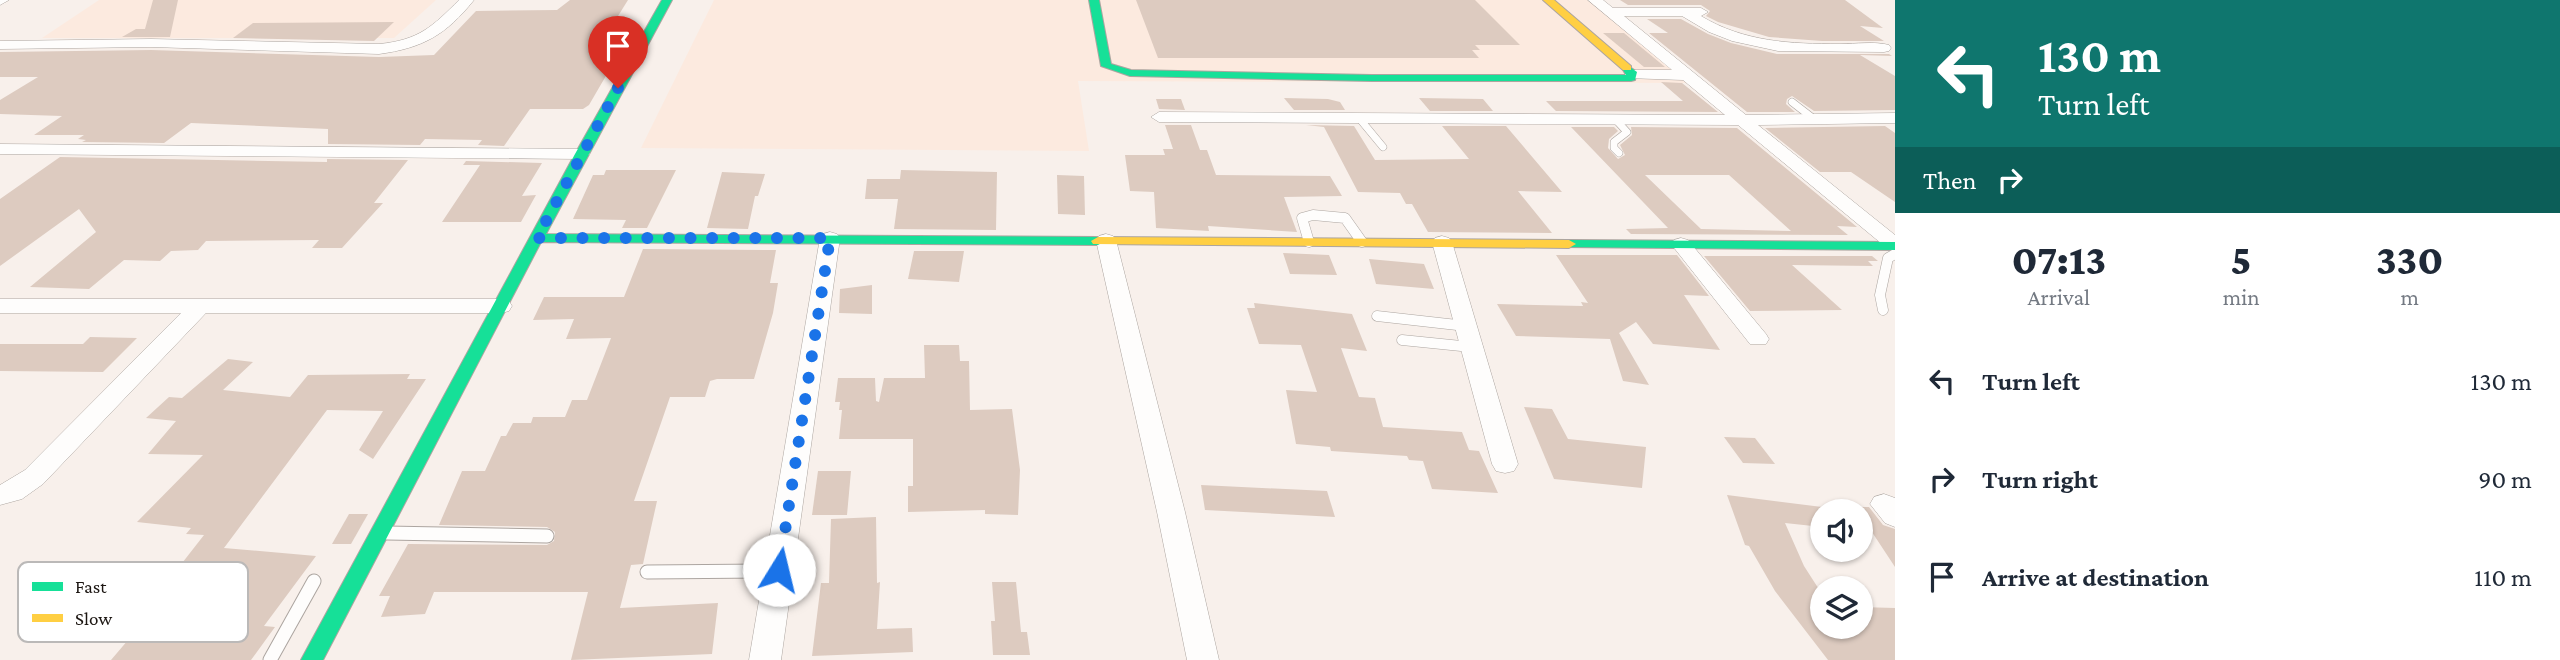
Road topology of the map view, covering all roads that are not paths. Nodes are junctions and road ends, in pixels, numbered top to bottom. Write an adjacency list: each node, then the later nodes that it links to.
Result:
1 (467, 0): 9 (street)
2 (667, 0): 23 (street)
3 (1094, 0): 11 (street)
4 (1548, 0): 11 (street)
5 (1595, 0): 6 (street)
6 (1610, 12): 7 (street); 12 (street)
7 (1685, 12): 8 (street); 10 (street)
8 (1701, 12)
9 (0, 45)
10 (1884, 48)
11 (1633, 75): 12 (street)
12 (1687, 75): 18 (street)
13 (1792, 102): 19 (lane)
14 (1159, 117): 15 (street)
15 (1359, 118): 17 (street); 20 (lane)
16 (1895, 118): 19 (street)
17 (1616, 120): 18 (street); 22 (lane)
18 (1742, 120): 19 (street); 31 (street)
19 (1814, 120)
20 (1382, 147)
21 (0, 149): 23 (street)
22 (1619, 153)
23 (580, 154): 24 (street)
24 (537, 238): 25 (street); 34 (street)
25 (830, 238): 26 (street); 45 (street)
26 (1106, 240): 27 (street); 51 (street)
27 (1309, 242): 28 (street); 28 (lane)
28 (1362, 242): 29 (street)
29 (1442, 242): 30 (street); 38 (street)
30 (1681, 244): 31 (street); 39 (street)
31 (1895, 245)
32 (1895, 254): 36 (lane)
33 (0, 306): 35 (street)
34 (501, 306): 35 (street); 43 (street)
35 (198, 308): 42 (street)
36 (1883, 310)
37 (1377, 316): 38 (lane)
38 (1469, 337): 40 (lane); 41 (street)
39 (1758, 339)
40 (1402, 340)
41 (1505, 464)
42 (0, 495)
43 (380, 533): 44 (lane); 49 (street)
44 (547, 536)
45 (779, 570): 46 (lane); 50 (street)
46 (647, 572)
47 (314, 581): 48 (lane)
48 (270, 660)
49 (312, 660)
50 (765, 660)
51 (1203, 660)

